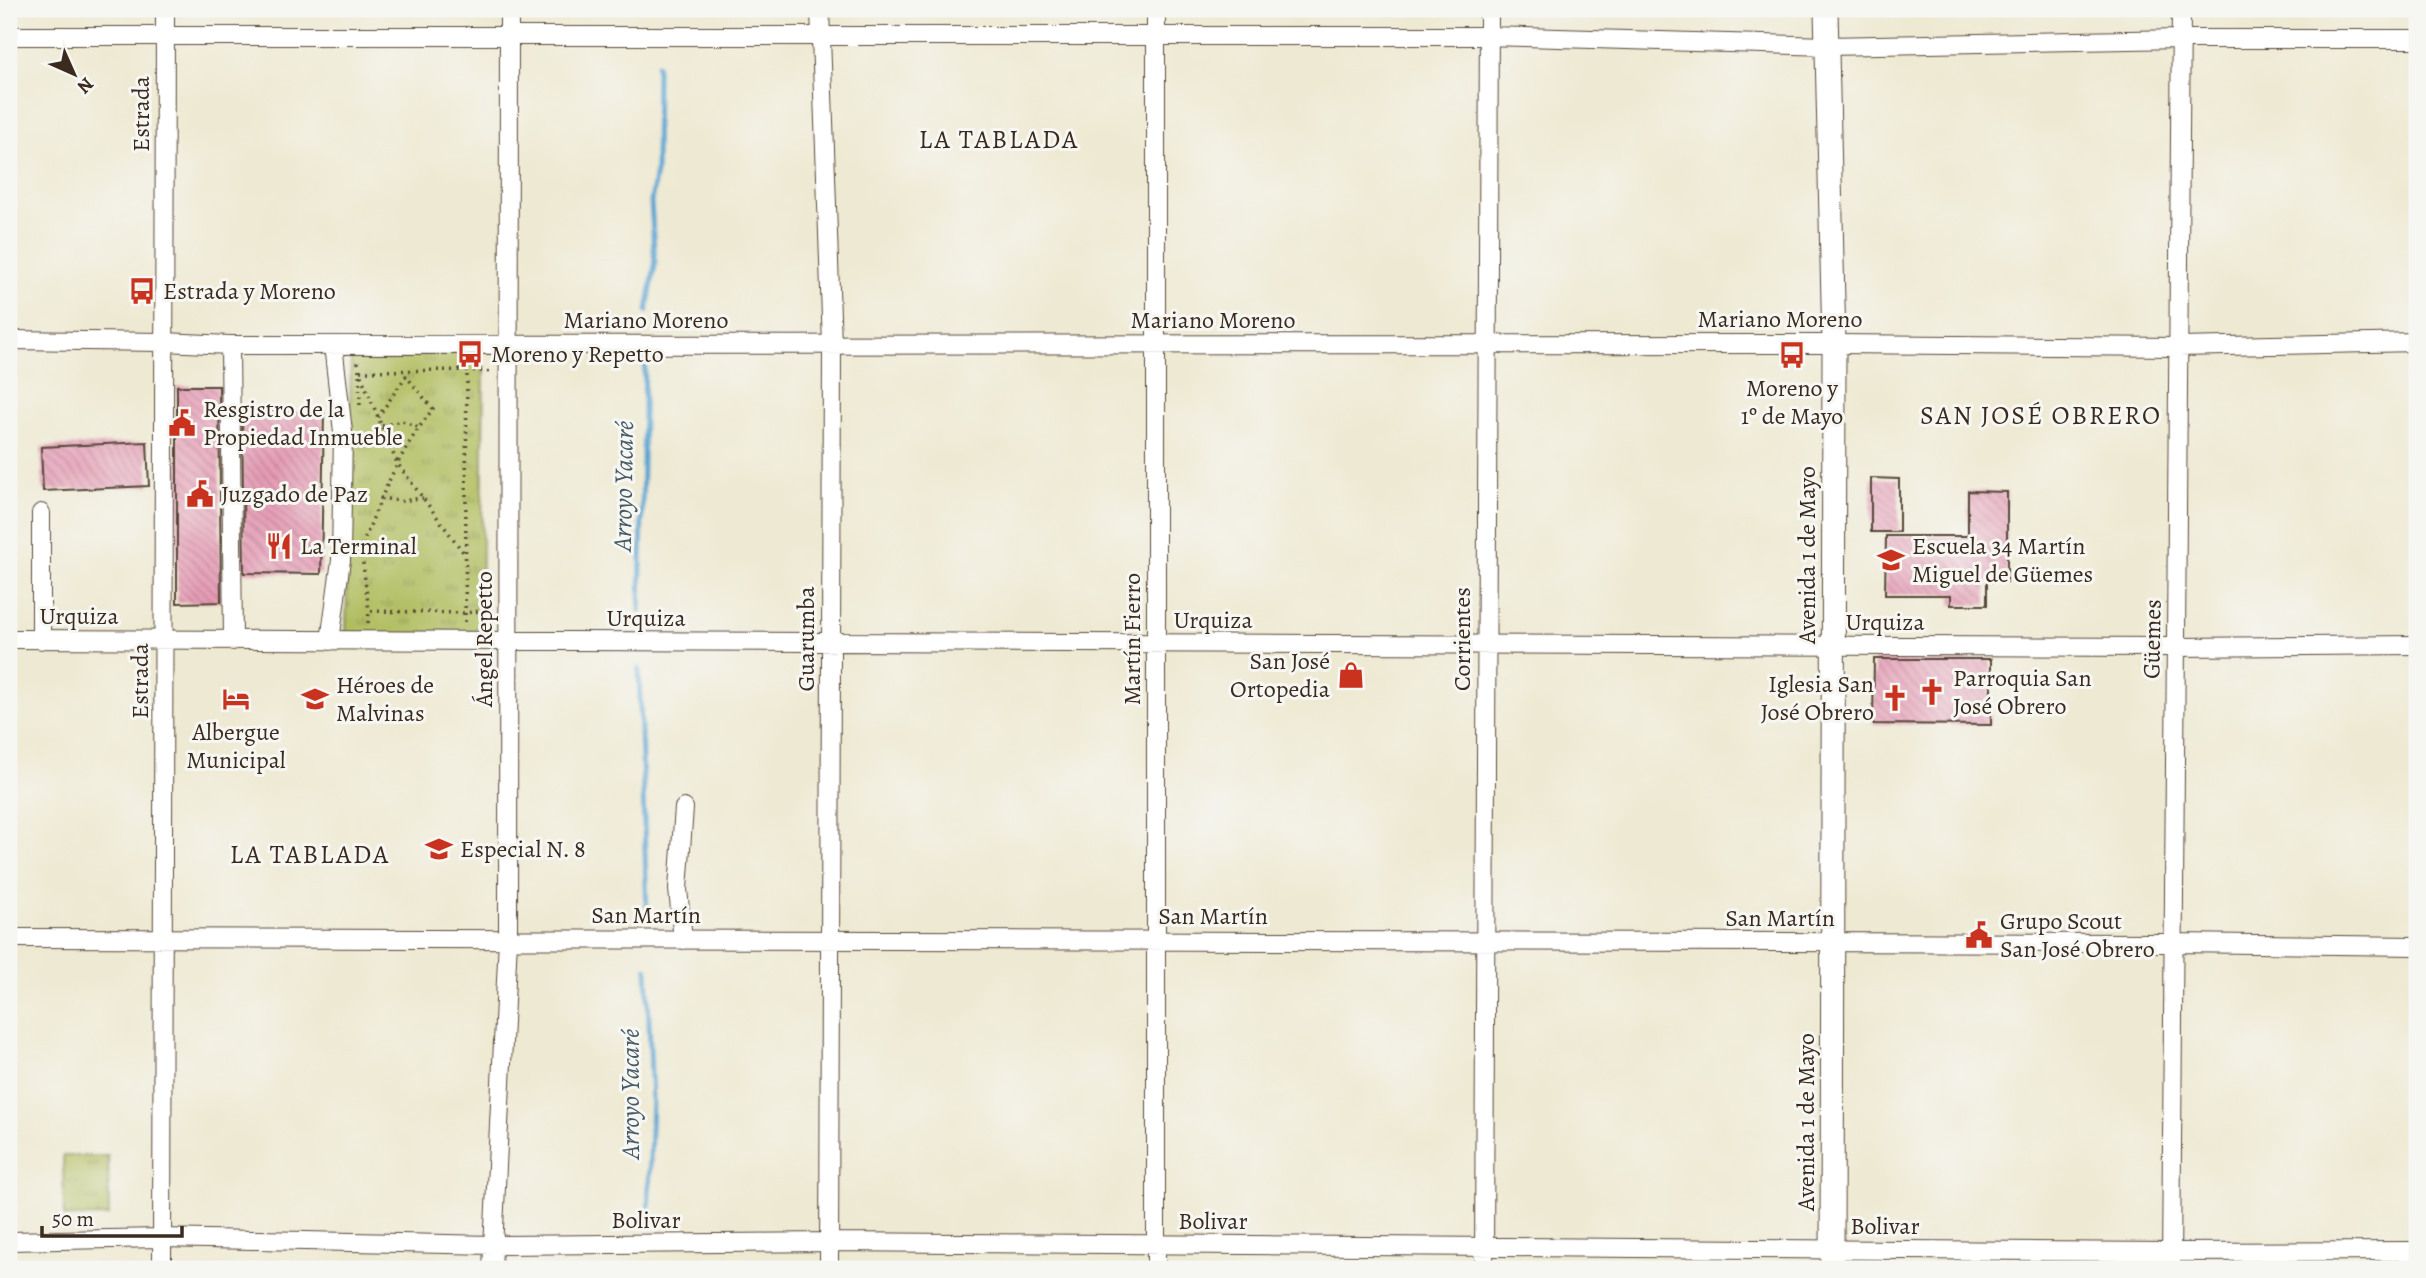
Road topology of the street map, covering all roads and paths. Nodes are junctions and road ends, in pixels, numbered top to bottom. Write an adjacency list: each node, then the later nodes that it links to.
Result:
1 (165, 9): 8 (street, Estrada)
2 (509, 9): 10 (street, Ángel Repetto)
3 (820, 9): 11 (street, Guarumba)
4 (1156, 9): 12 (street, Martín Fierro)
5 (1489, 9): 13 (street, Corrientes)
6 (1826, 9): 16 (main road, Avenida 1 de Mayo)
7 (2180, 9): 14 (street, Güemes)
8 (166, 35): 9 (street); 10 (street); 18 (street, Estrada)
9 (9, 36)
10 (510, 36): 11 (street); 25 (street, Ángel Repetto)
11 (820, 36): 12 (street); 26 (street, Guarumba)
12 (1156, 36): 13 (street); 20 (street, Martín Fierro)
13 (1489, 36): 16 (street); 21 (street, Corrientes)
14 (2181, 39): 15 (street); 16 (street); 27 (street, Güemes)
15 (2417, 39)
16 (1827, 46): 22 (main road, Avenida 1 de Mayo)
17 (9, 340): 18 (street, Mariano Moreno)
18 (164, 342): 23 (street, Mariano Moreno); 48 (street, Estrada)
19 (2417, 342): 27 (street, Mariano Moreno)
20 (1156, 344): 21 (street, Mariano Moreno); 26 (street, Mariano Moreno); 55 (street, Martín Fierro)
21 (1488, 344): 22 (street, Mariano Moreno); 56 (street, Corrientes)
22 (1833, 344): 27 (street, Mariano Moreno); 58 (main road, Avenida 1 de Mayo)
23 (230, 345): 24 (street, Mariano Moreno); 49 (street)
24 (333, 345): 25 (street, Mariano Moreno); 50 (street)
25 (510, 345): 26 (street, Mariano Moreno); 31 (street, Ángel Repetto)
26 (832, 345): 54 (street, Guarumba)
27 (2179, 347): 59 (street, Güemes)
28 (467, 370): 30 (path); 31 (path); 42 (path)
29 (359, 371): 30 (path); 32 (path); 33 (path)
30 (406, 373): 33 (path); 35 (path)
31 (509, 373): 43 (street, Ángel Repetto)
32 (360, 412)
33 (378, 417): 34 (path)
34 (382, 426): 35 (path); 36 (path)
35 (418, 428): 36 (path)
36 (397, 463): 37 (path); 38 (path)
37 (380, 498): 38 (path); 41 (path)
38 (423, 498): 42 (path)
39 (41, 513): 47 (street)
40 (361, 535): 41 (path)
41 (361, 548): 44 (path)
42 (465, 554): 45 (path)
43 (509, 606): 45 (path); 53 (street, Ángel Repetto)
44 (369, 611): 45 (path); 51 (path)
45 (465, 613): 52 (path)
46 (9, 639): 47 (street, Urquiza)
47 (41, 640): 48 (street, Urquiza)
48 (164, 641): 49 (street, Urquiza); 62 (street, Estrada)
49 (233, 641): 50 (street, Urquiza)
50 (330, 641): 51 (street, Urquiza)
51 (367, 641): 52 (street, Urquiza)
52 (464, 642): 53 (street, Urquiza)
53 (509, 642): 54 (street, Urquiza); 63 (street, Ángel Repetto)
54 (831, 643): 55 (street, Urquiza); 65 (street, Guarumba)
55 (1156, 644): 56 (street, Urquiza); 66 (street, Martín Fierro)
56 (1486, 645): 58 (street, Urquiza); 67 (street, Corrientes)
57 (2417, 645): 59 (street, Urquiza)
58 (1833, 646): 59 (street, Urquiza); 68 (main road, Avenida 1 de Mayo)
59 (2176, 647): 69 (street, Güemes)
60 (684, 808): 64 (street)
61 (9, 938): 62 (street, San Martín)
62 (164, 938): 63 (street, San Martín); 71 (street, Estrada)
63 (508, 939): 64 (street, San Martín); 74 (street, Ángel Repetto)
64 (683, 940): 65 (street, San Martín)
65 (830, 940): 66 (street, San Martín); 73 (street, Guarumba)
66 (1157, 941): 67 (street, San Martín); 75 (street, Martín Fierro)
67 (1486, 942): 68 (street, San Martín); 76 (street, Corrientes)
68 (1832, 942): 69 (street, San Martín); 78 (main road, Avenida 1 de Mayo)
69 (2174, 943): 70 (street, San Martín); 79 (street, Güemes)
70 (2417, 946)
71 (162, 1238): 72 (street, Bolivar); 74 (street, Bolivar); 80 (street, Estrada)
72 (9, 1241)
73 (829, 1242): 74 (street, Bolivar); 75 (street, Bolivar); 82 (street, Guarumba)
74 (493, 1245): 81 (street, Ángel Repetto)
75 (1157, 1245): 76 (street, Bolivar); 83 (street, Martín Fierro)
76 (1484, 1247): 78 (street, Bolivar); 84 (street, Corrientes)
77 (2417, 1251): 79 (street, Bolivar)
78 (1832, 1260): 79 (street, Bolivar)
79 (2171, 1261)
80 (162, 1269)
81 (492, 1269)
82 (829, 1269)
83 (1156, 1269)
84 (1484, 1269)

